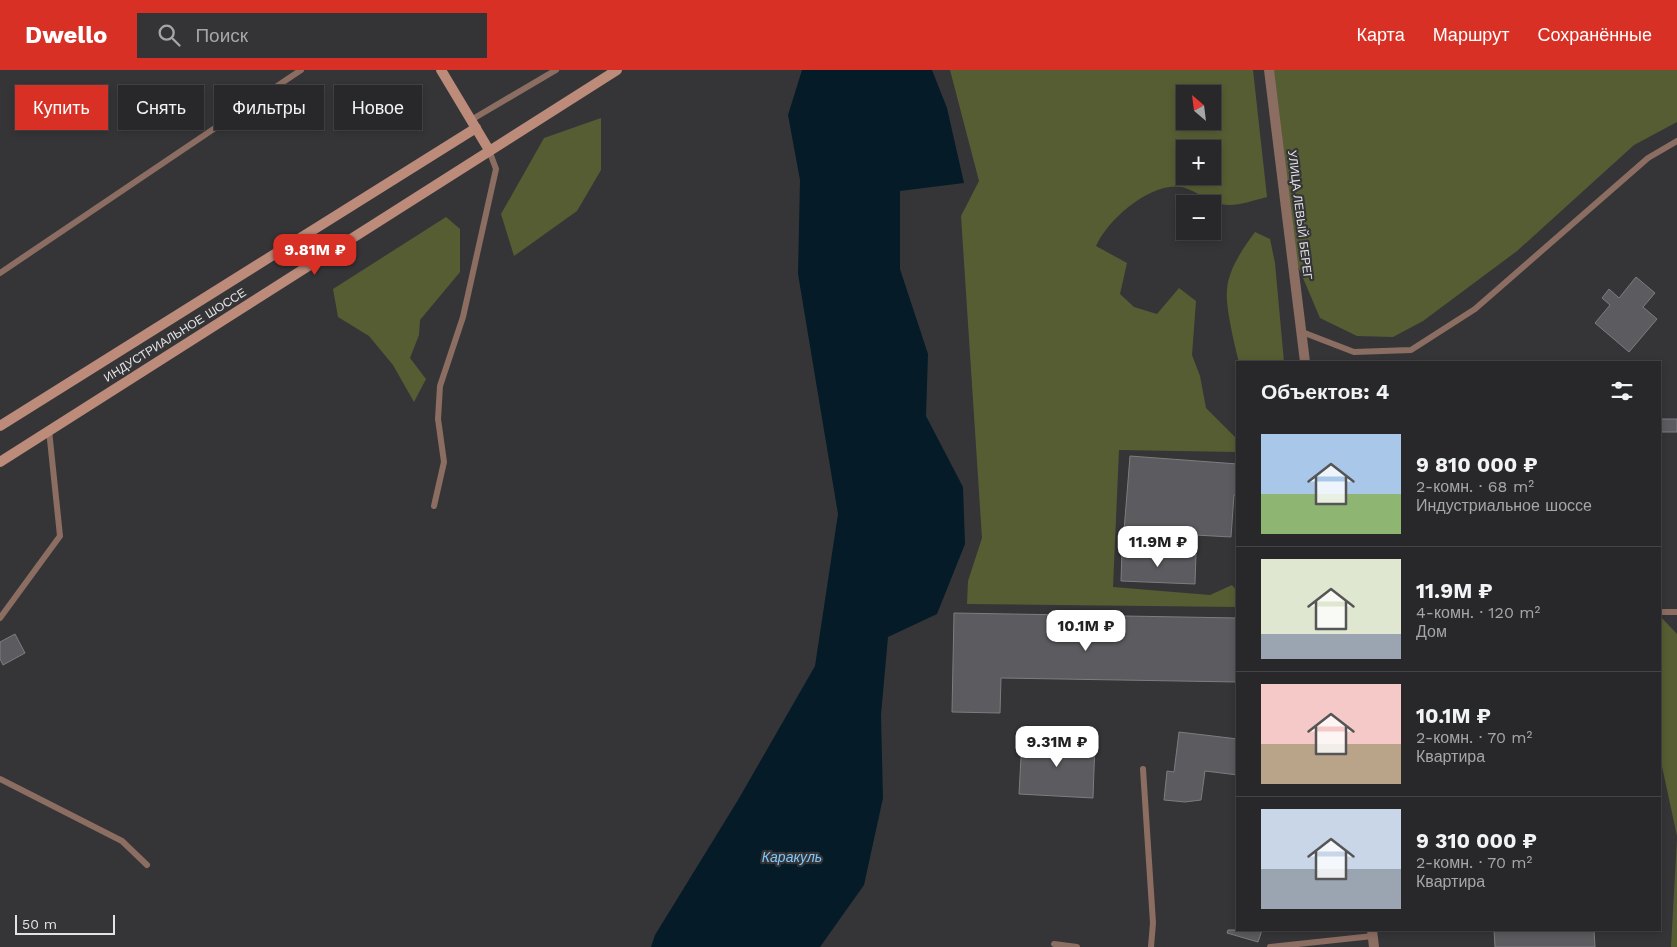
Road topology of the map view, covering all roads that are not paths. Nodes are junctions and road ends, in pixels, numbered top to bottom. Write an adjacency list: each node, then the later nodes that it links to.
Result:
1 (301, 70): 9 (lane)
2 (441, 70): 6 (main road)
3 (556, 70): 6 (lane)
4 (617, 70): 8 (main road, ИНДУСТРИАЛЬНОЕ ШОССЕ)
5 (1269, 70): 10 (street, УЛИЦА ЛЕВЫЙ БЕРЕГ)
6 (473, 124): 8 (main road); 12 (main road)
7 (1677, 141): 10 (lane)
8 (490, 150): 13 (main road, ИНДУСТРИАЛЬНОЕ ШОССЕ); 15 (lane)
9 (0, 272)
10 (1302, 332): 11 (street, УЛИЦА ЛЕВЫЙ БЕРЕГ)
11 (1305, 361)
12 (0, 426)
13 (49, 430): 14 (main road, ИНДУСТРИАЛЬНОЕ ШОССЕ); 18 (lane)
14 (0, 462)
15 (434, 506)
16 (1661, 612): 17 (lane)
17 (1677, 612)
18 (0, 618)
19 (1143, 769): 26 (lane)
20 (0, 779): 21 (lane)
21 (147, 865)
22 (1373, 938): 24 (lane)
23 (1054, 944): 25 (lane)
24 (1328, 944): 27 (lane)
25 (1077, 947)
26 (1151, 947)
27 (1270, 947)

